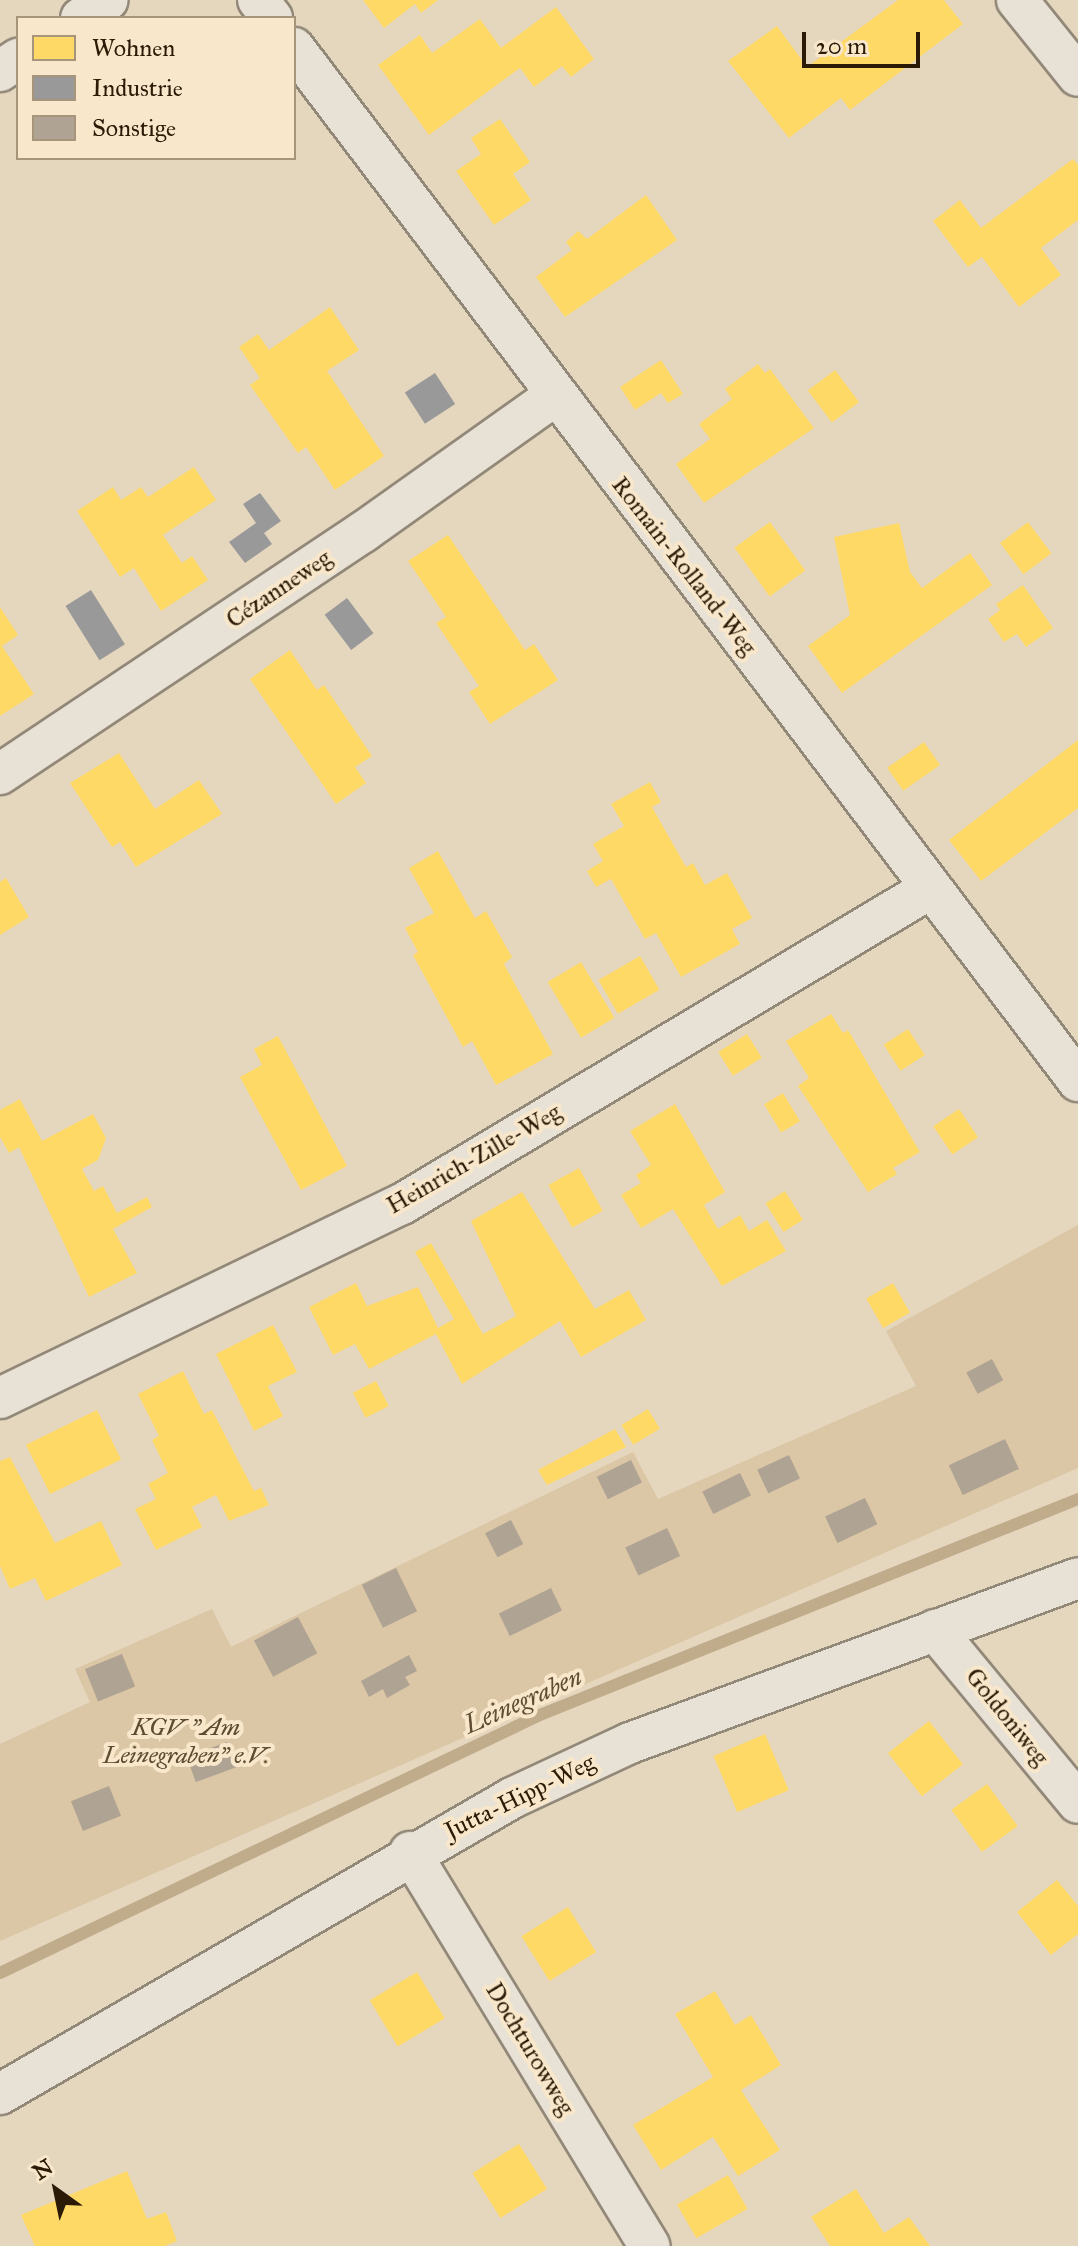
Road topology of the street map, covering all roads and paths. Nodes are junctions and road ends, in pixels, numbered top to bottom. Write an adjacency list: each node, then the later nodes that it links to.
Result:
1 (108, 0): 4 (street)
2 (258, 0): 5 (street)
3 (1017, 0): 7 (street)
4 (84, 16)
5 (270, 16)
6 (296, 51): 8 (street, Romain-Rolland-Weg)
7 (1078, 76)
8 (553, 397): 9 (street, Cézanneweg); 10 (street, Romain-Rolland-Weg)
9 (0, 774)
10 (931, 888): 11 (street, Romain-Rolland-Weg); 12 (street, Heinrich-Zille-Weg)
11 (1078, 1081)
12 (0, 1398)
13 (1078, 1578): 14 (street, Jutta-Hipp-Weg)
14 (935, 1630): 15 (street, Goldoniweg); 16 (street, Jutta-Hipp-Weg)
15 (1078, 1803)
16 (410, 1852): 17 (street, Jutta-Hipp-Weg); 18 (street, Dochturowweg)
17 (0, 2094)
18 (650, 2246)

